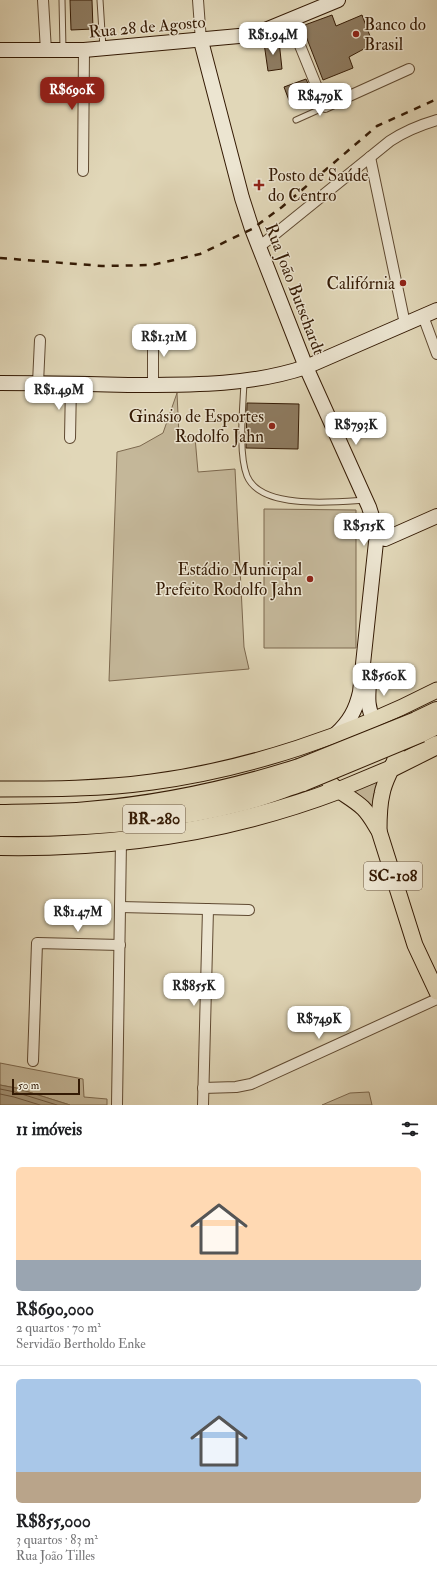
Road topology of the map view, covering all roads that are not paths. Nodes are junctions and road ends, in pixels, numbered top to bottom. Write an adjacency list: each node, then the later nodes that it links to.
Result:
1 (43, 0): 11 (street)
2 (62, 0): 12 (lane)
3 (100, 0): 8 (lane)
4 (198, 0): 7 (street, Rua João Butschardt)
5 (338, 0): 6 (main road, Rua 28 de Agosto)
6 (290, 21): 7 (main road, Rua 28 de Agosto); 14 (street)
7 (201, 41): 8 (main road, Rua 28 de Agosto); 19 (main road, Rua João Butschardt)
8 (103, 48): 10 (main road, Rua 28 de Agosto)
9 (0, 50): 11 (main road, Rua 28 de Agosto)
10 (84, 50): 12 (main road, Rua 28 de Agosto); 18 (street)
11 (46, 51): 12 (main road, Rua 28 de Agosto)
12 (63, 51)
13 (409, 69): 14 (street)
14 (325, 107): 15 (lane)
15 (296, 120)
16 (437, 120): 17 (street)
17 (370, 157): 19 (street); 22 (street)
18 (83, 171)
19 (259, 247): 26 (main road, Rua João Butschardt)
20 (437, 310): 21 (main road)
21 (423, 316): 22 (main road); 25 (street)
22 (405, 324): 26 (main road)
23 (153, 332): 31 (street)
24 (40, 340): 29 (street)
25 (437, 354)
26 (306, 367): 27 (main road); 33 (main road, Rua João Butschardt)
27 (244, 382): 31 (main road); 33 (lane)
28 (0, 383): 29 (main road)
29 (38, 383): 30 (main road)
30 (71, 384): 31 (main road); 32 (street)
31 (153, 385)
32 (70, 438)
33 (366, 500): 35 (main road, Rua João Butschardt)
34 (437, 516): 35 (main road)
35 (381, 539): 37 (main road, Rua João Butschardt); 42 (main road, Rua João Butschardt)
36 (437, 690): 38 (main road)
37 (368, 705): 38 (main road); 40 (main road, Rua João Butschardt)
38 (395, 711): 40 (main road)
39 (437, 711): 41 (highway, BR-280)
40 (374, 720): 42 (main road); 44 (main road)
41 (425, 726): 45 (highway, BR-280, bridge)
42 (336, 734): 46 (main road); 47 (main road)
43 (437, 745): 44 (highway)
44 (398, 765): 47 (main road); 50 (main road, SC-108)
45 (301, 775): 48 (highway, BR-280); 49 (highway, BR-280)
46 (0, 789)
47 (330, 793): 50 (main road, SC-108); 51 (highway)
48 (0, 814)
49 (0, 827)
50 (379, 831): 57 (main road, SC-108)
51 (121, 841): 52 (highway); 53 (street)
52 (0, 846)
53 (120, 907): 54 (street); 56 (street)
54 (208, 909): 55 (street); 60 (street)
55 (249, 910)
56 (120, 945): 59 (street); 61 (street)
57 (437, 992)
58 (437, 999): 60 (street)
59 (33, 1061)
60 (203, 1088): 62 (street)
61 (117, 1105)
62 (203, 1105)

